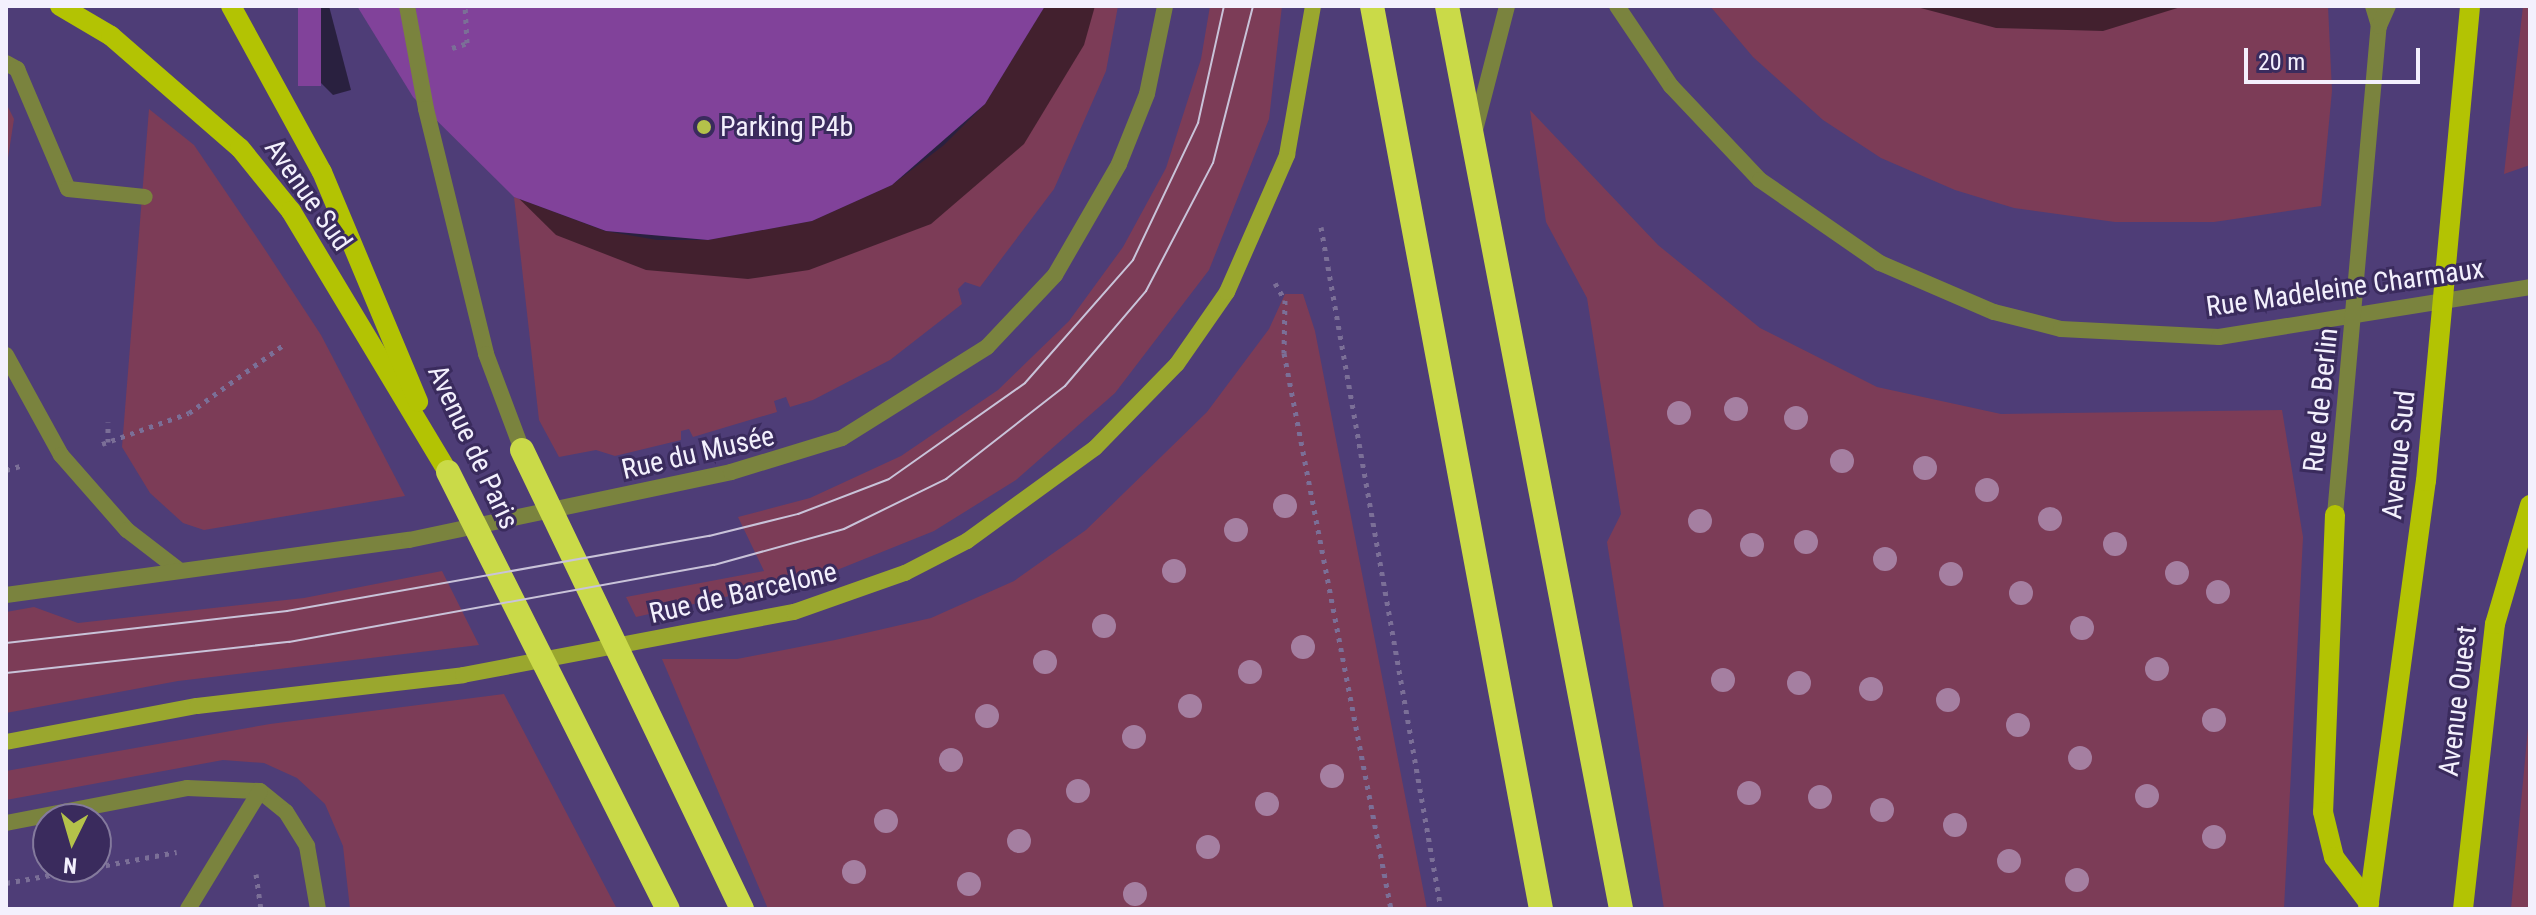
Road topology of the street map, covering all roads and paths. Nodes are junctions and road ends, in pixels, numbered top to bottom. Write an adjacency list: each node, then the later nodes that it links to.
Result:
1 (60, 6): 26 (main road, Avenue Sud)
2 (231, 6): 26 (main road, Avenue de Paris)
3 (407, 6): 25 (street)
4 (465, 6): 15 (path)
5 (1165, 6): 29 (street, Rue du Musée)
6 (1313, 6): 20 (main road, Rue de Barcelone)
7 (1372, 6): 43 (highway)
8 (1447, 6): 17 (highway)
9 (1507, 6): 17 (street)
10 (1617, 6): 21 (street, Rue Madeleine Charmaux)
11 (2373, 6): 14 (street)
12 (2388, 6): 14 (street, Rue de Berlin)
13 (2470, 6): 36 (main road, Avenue Sud)
14 (2379, 26): 28 (street, Rue de Berlin)
15 (467, 43)
16 (6, 63): 18 (street)
17 (1473, 139): 44 (highway)
18 (145, 197)
19 (1321, 227): 42 (path)
20 (1246, 256): 31 (main road, Rue de Barcelone); 41 (path)
21 (2530, 287)
22 (282, 346): 24 (path)
23 (6, 355): 29 (street)
24 (108, 422)
25 (522, 450): 40 (highway)
26 (448, 472): 39 (highway, Avenue de Paris)
27 (2530, 505): 45 (main road, Avenue Ouest)
28 (2335, 515): 36 (main road)
29 (179, 570): 30 (street, Rue du Musée)
30 (6, 595)
31 (6, 742)
32 (260, 791): 33 (street); 37 (street); 38 (street)
33 (6, 823)
34 (32, 878): 35 (path)
35 (6, 883)
36 (2368, 906)
37 (188, 909)
38 (318, 909)
39 (668, 909)
40 (742, 909)
41 (1391, 909)
42 (1441, 909)
43 (1541, 909)
44 (1621, 909)
45 (2463, 909)

